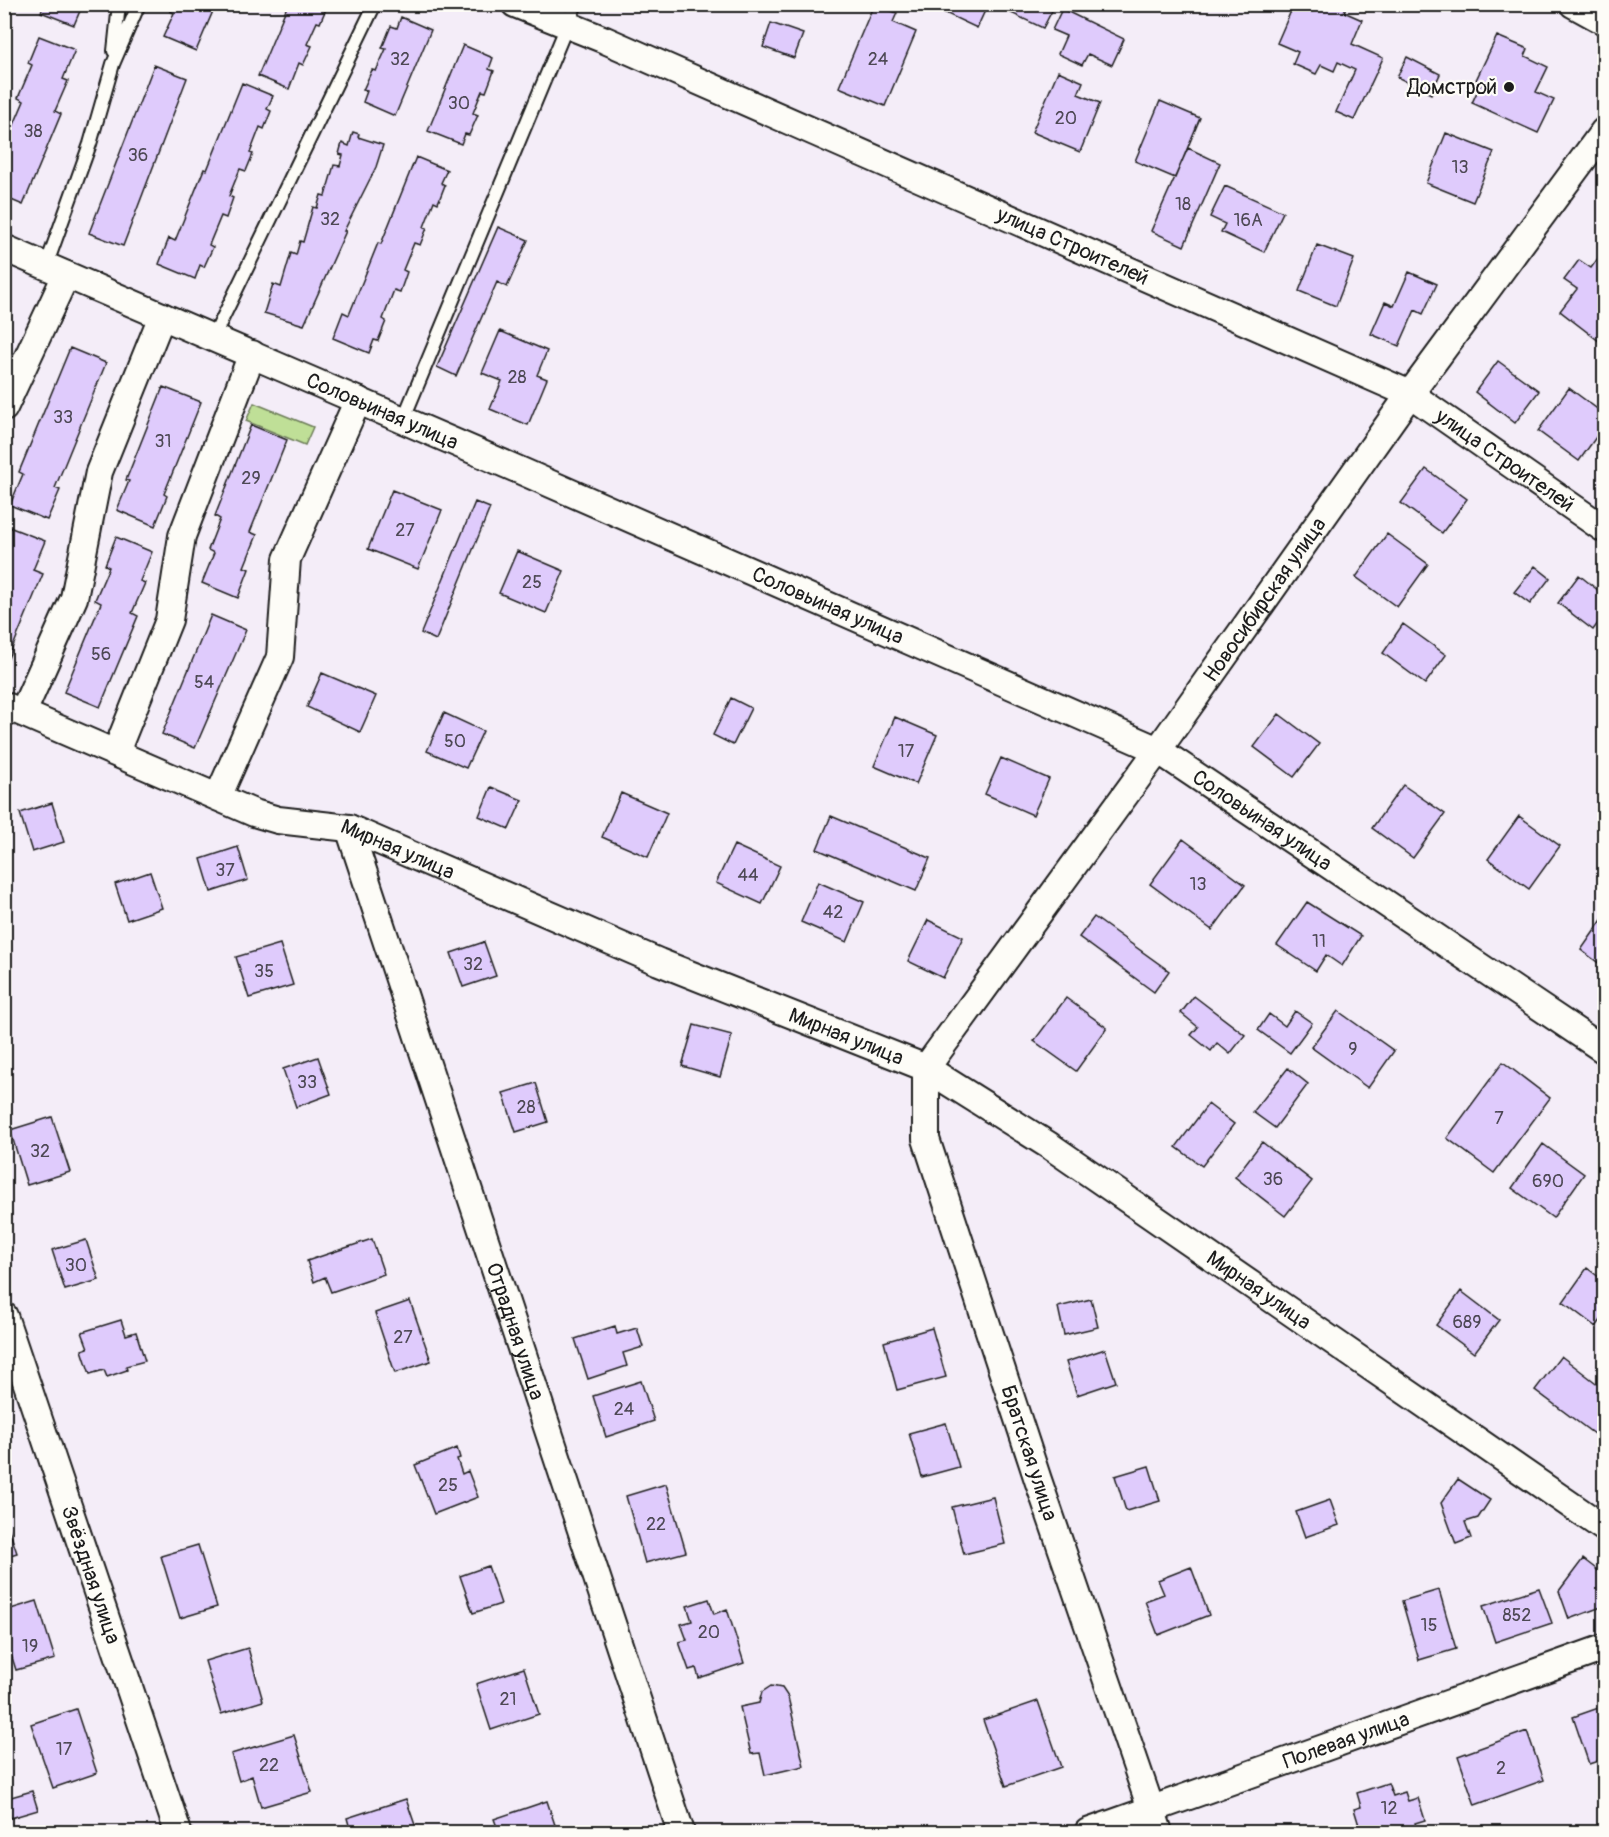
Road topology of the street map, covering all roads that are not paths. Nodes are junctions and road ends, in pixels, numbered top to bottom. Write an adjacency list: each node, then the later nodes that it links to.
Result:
1 (119, 4): 8 (lane)
2 (139, 4): 8 (lane)
3 (375, 4): 13 (lane)
4 (515, 4): 6 (street, улица Строителей)
5 (1573, 4): 7 (street)
6 (572, 15): 15 (street, улица Строителей); 18 (lane)
7 (1605, 21)
8 (113, 64): 11 (lane)
9 (1605, 131): 15 (street, Новосибирская улица)
10 (5, 249): 11 (street, Соловьиная улица)
11 (56, 271): 12 (street, Соловьиная улица); 17 (street)
12 (162, 316): 13 (street, Соловьиная улица); 20 (street)
13 (213, 338): 14 (street, Соловьиная улица)
14 (252, 354): 16 (street, Соловьиная улица); 22 (street)
15 (1410, 394): 19 (street, улица Строителей); 21 (street, Новосибирская улица)
16 (358, 400): 18 (street, Соловьиная улица); 23 (street)
17 (4, 408)
18 (403, 420): 21 (street, Соловьиная улица)
19 (1605, 529)
20 (14, 708): 22 (street, Мирная улица)
21 (1158, 750): 25 (street, Соловьиная улица); 26 (street, Новосибирская улица)
22 (116, 752): 23 (street, Мирная улица)
23 (218, 797): 24 (street, Мирная улица)
24 (349, 828): 26 (street, Мирная улица); 32 (street, Отрадная улица)
25 (1605, 1050)
26 (926, 1068): 28 (street, Мирная улица); 30 (street, Братская улица)
27 (4, 1316): 31 (street, Звёздная улица)
28 (1605, 1528)
29 (1605, 1648): 30 (street, Полевая улица)
30 (1152, 1808): 33 (street, Полевая улица); 34 (street, Братская улица)
31 (178, 1833)
32 (681, 1833)
33 (1088, 1833)
34 (1159, 1833)

